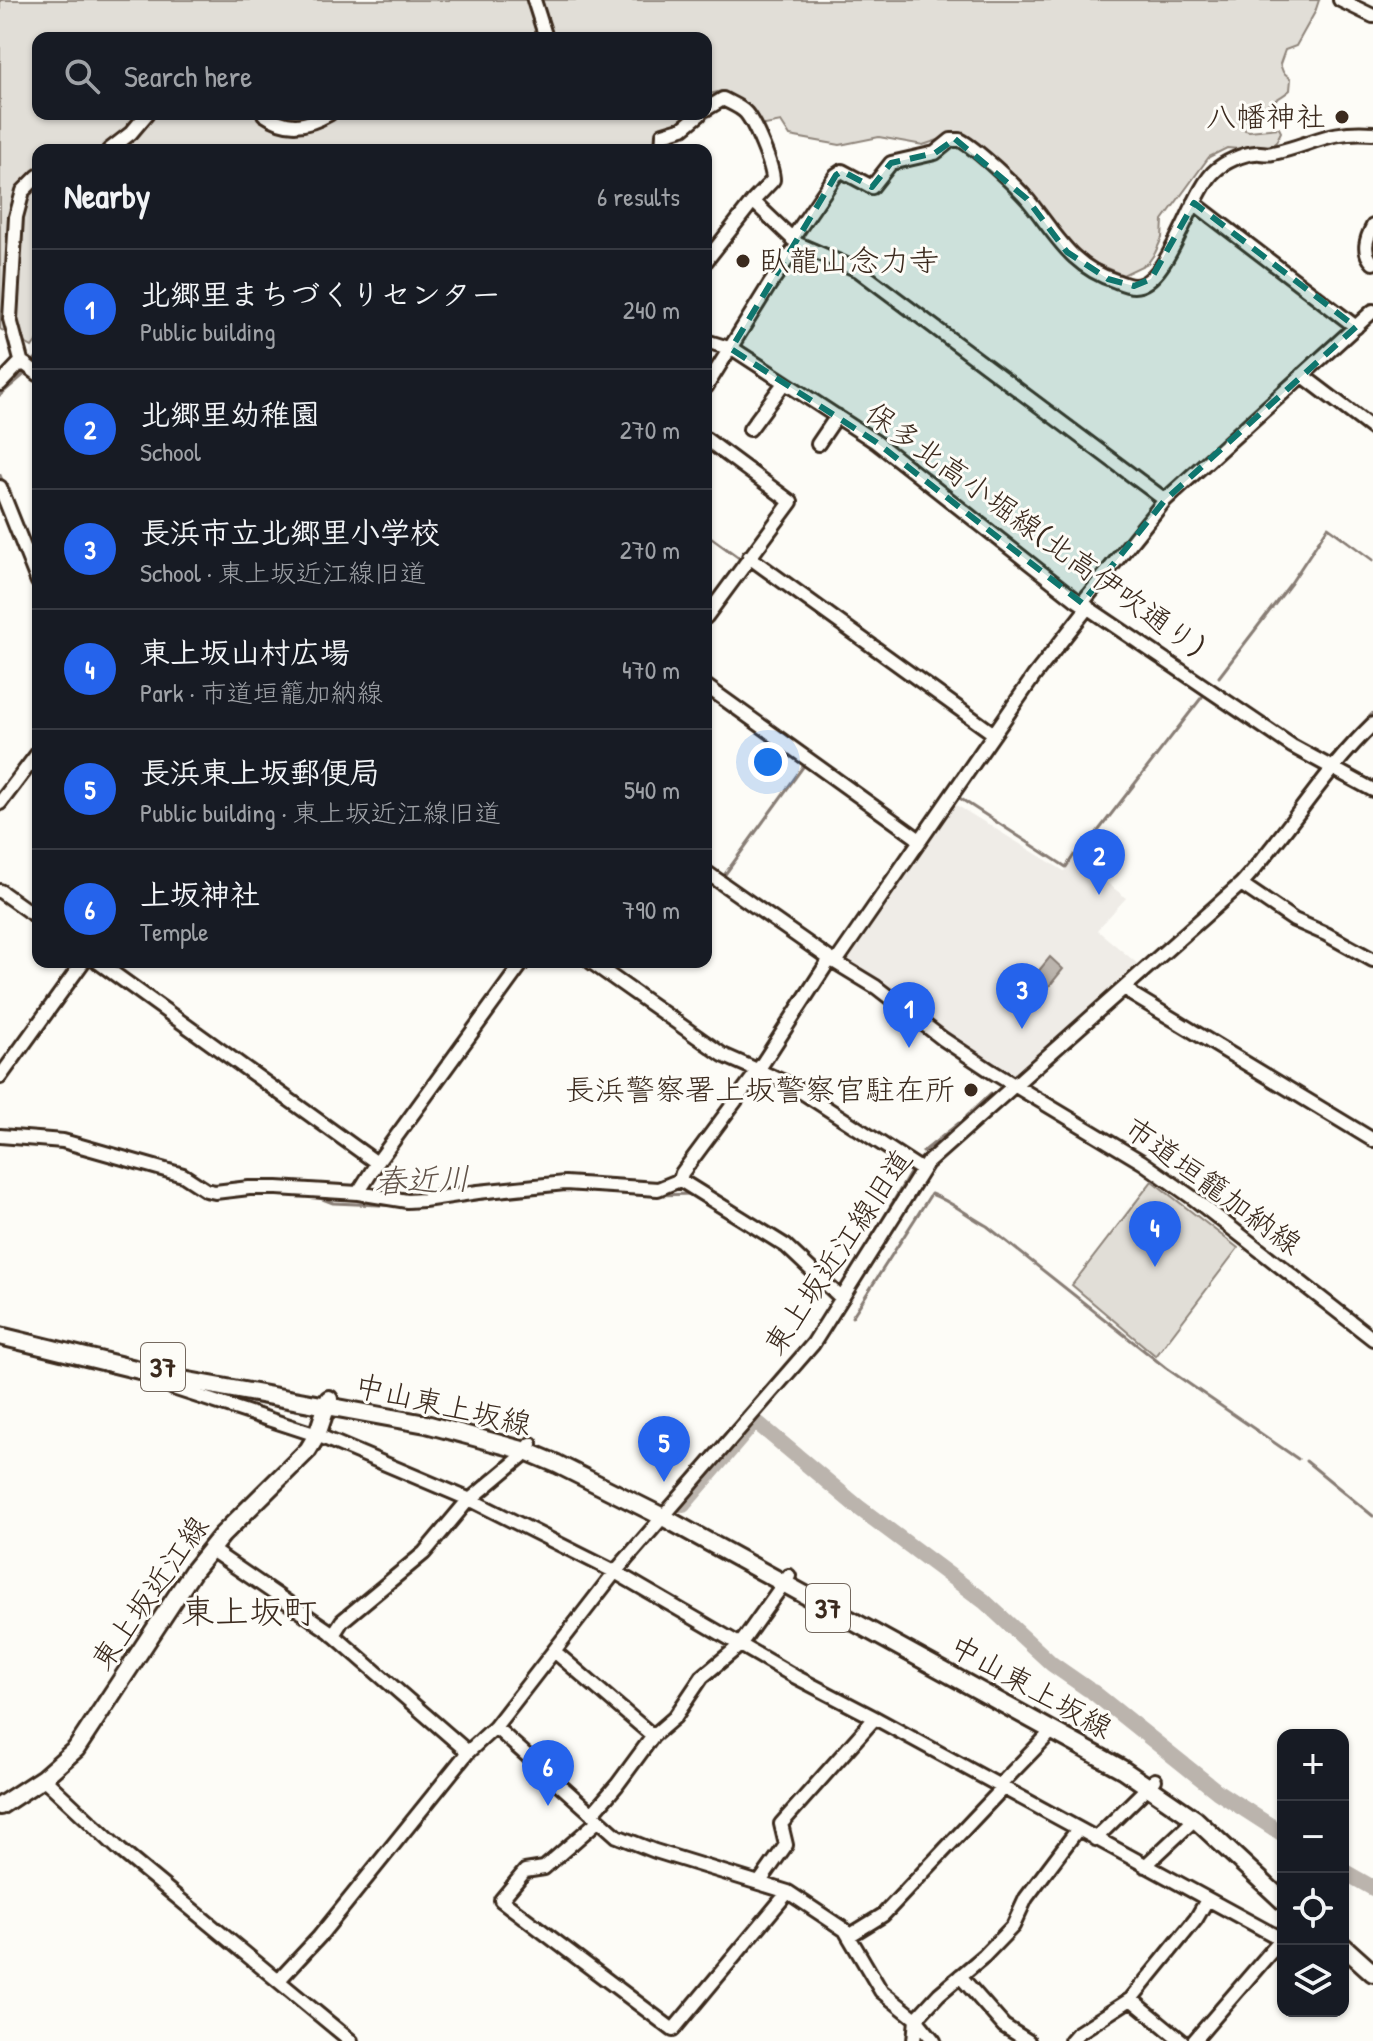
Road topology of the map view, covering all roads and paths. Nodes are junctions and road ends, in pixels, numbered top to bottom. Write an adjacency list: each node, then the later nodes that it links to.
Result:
1 (534, 0): 4 (street)
2 (1340, 0): 3 (street)
3 (1373, 16)
4 (544, 32)
5 (712, 105): 14 (street)
6 (142, 120): 11 (street)
7 (277, 120): 8 (street)
8 (314, 120)
9 (693, 120): 12 (street)
10 (1373, 133): 15 (street)
11 (117, 144)
12 (662, 144)
13 (32, 182): 24 (street)
14 (753, 201): 17 (street); 18 (street)
15 (1194, 203): 17 (street); 21 (street)
16 (1373, 226): 19 (street)
17 (795, 241): 23 (street); 37 (street)
18 (712, 242)
19 (1373, 263)
20 (1373, 311): 21 (street)
21 (1356, 327): 26 (street)
22 (712, 343): 23 (street, 保多北高小堀線(北高伊吹通り))
23 (731, 349): 27 (street); 29 (street, 保多北高小堀線(北高伊吹通り))
24 (22, 364): 25 (street); 28 (street)
25 (32, 370)
26 (1302, 375): 32 (street); 37 (street)
27 (712, 378)
28 (0, 384)
29 (781, 387): 30 (street, 保多北高小堀線(北高伊吹通り)); 31 (street)
30 (837, 416): 34 (street); 41 (street, 保多北高小堀線(北高伊吹通り))
31 (750, 429)
32 (1373, 429)
33 (712, 443): 38 (street)
34 (818, 444)
35 (0, 487): 40 (street)
36 (801, 492): 38 (street)
37 (1165, 500): 41 (street)
38 (791, 502): 39 (street)
39 (749, 557): 42 (street); 45 (street)
40 (32, 567)
41 (1085, 605): 45 (street); 47 (street, 保多北高小堀線(北高伊吹通り))
42 (712, 609)
43 (712, 690): 50 (street)
44 (1373, 724): 47 (street, 東上坂近江線旧道)
45 (994, 734): 50 (street)
46 (32, 761): 49 (street)
47 (1332, 769): 48 (street, 保多北高小堀線(北高伊吹通り)); 52 (street, 東上坂近江線旧道)
48 (1373, 790)
49 (0, 803)
50 (920, 840): 56 (street)
51 (712, 876): 56 (street, 市道垣籠加納線)
52 (1241, 884): 55 (street); 61 (street, 東上坂近江線旧道)
53 (0, 891): 54 (street)
54 (32, 914)
55 (1373, 960)
56 (833, 961): 62 (street); 64 (street, 市道垣籠加納線)
57 (79, 968): 63 (street)
58 (106, 968): 67 (street)
59 (519, 968): 67 (street)
60 (600, 968): 62 (street)
61 (1126, 987): 64 (street, 東上坂近江線旧道); 66 (street)
62 (757, 1072): 68 (street); 69 (street)
63 (0, 1077)
64 (1016, 1086): 68 (street, 東上坂近江線旧道); 74 (street, 市道垣籠加納線)
65 (0, 1136): 70 (street)
66 (1373, 1140)
67 (377, 1163): 70 (street)
68 (922, 1170): 71 (street, 東上坂近江線旧道)
69 (680, 1180): 70 (street); 71 (street)
70 (358, 1193)
71 (843, 1297): 80 (street, 東上坂近江線旧道)
72 (0, 1326): 75 (main road, 中山東上坂線 / 37)
73 (0, 1336): 75 (main road, 中山東上坂線 / 37)
74 (1373, 1339)
75 (173, 1374): 76 (main road, 中山東上坂線 / 37); 77 (street)
76 (328, 1402): 77 (main road, 東上坂近江線); 78 (main road, 中山東上坂線 / 37)
77 (317, 1435): 79 (street); 81 (main road, 東上坂近江線)
78 (528, 1448): 79 (street); 80 (main road, 中山東上坂線 / 37)
79 (470, 1500): 82 (street); 84 (street)
80 (666, 1514): 82 (street, 東上坂近江線旧道); 83 (main road, 中山東上坂線 / 37)
81 (210, 1549): 84 (street); 92 (main road, 東上坂近江線)
82 (615, 1572): 85 (street); 86 (street, 東上坂近江線旧道)
83 (786, 1580): 85 (street); 89 (main road, 中山東上坂線 / 37); 93 (main road, 中山東上坂線 / 37)
84 (333, 1635): 91 (street)
85 (739, 1646): 87 (street); 90 (street)
86 (554, 1651): 88 (street, 東上坂近江線旧道); 90 (street)
87 (875, 1718): 94 (street); 102 (street)
88 (495, 1727): 91 (street, 東上坂近江線旧道); 96 (street)
89 (1053, 1730): 93 (main road, 中山東上坂線 / 37); 94 (street)
90 (653, 1736): 96 (street)
91 (468, 1752): 113 (street, 東上坂近江線旧道)
92 (43, 1778): 95 (main road, 東上坂近江線); 113 (street)
93 (1152, 1783): 97 (main road, 中山東上坂線 / 37); 99 (street); 101 (main road, 中山東上坂線 / 37)
94 (1001, 1787): 98 (street); 106 (street)
95 (0, 1806)
96 (596, 1817): 102 (street); 103 (street)
97 (1195, 1819): 100 (street); 104 (main road, 中山東上坂線 / 37)
98 (1078, 1829): 99 (street); 112 (street)
99 (1095, 1839): 100 (street)
100 (1145, 1866): 105 (street)
101 (1277, 1882)
102 (759, 1883): 103 (street)
103 (788, 1892): 106 (street)
104 (1277, 1895)
105 (1207, 1900): 107 (street); 115 (street)
106 (849, 1936): 116 (street)
107 (1277, 1937)
108 (1278, 1945): 123 (street)
109 (1349, 1951): 111 (main road)
110 (1349, 1965): 114 (main road)
111 (1373, 1973)
112 (960, 1976): 116 (street); 120 (street)
113 (279, 1980): 117 (street)
114 (1373, 1985)
115 (1131, 1999): 121 (street); 122 (street)
116 (916, 2019): 118 (street); 119 (street)
117 (351, 2041)
118 (914, 2041)
119 (934, 2041)
120 (1028, 2041)
121 (1071, 2041)
122 (1182, 2041)
123 (1194, 2041)

